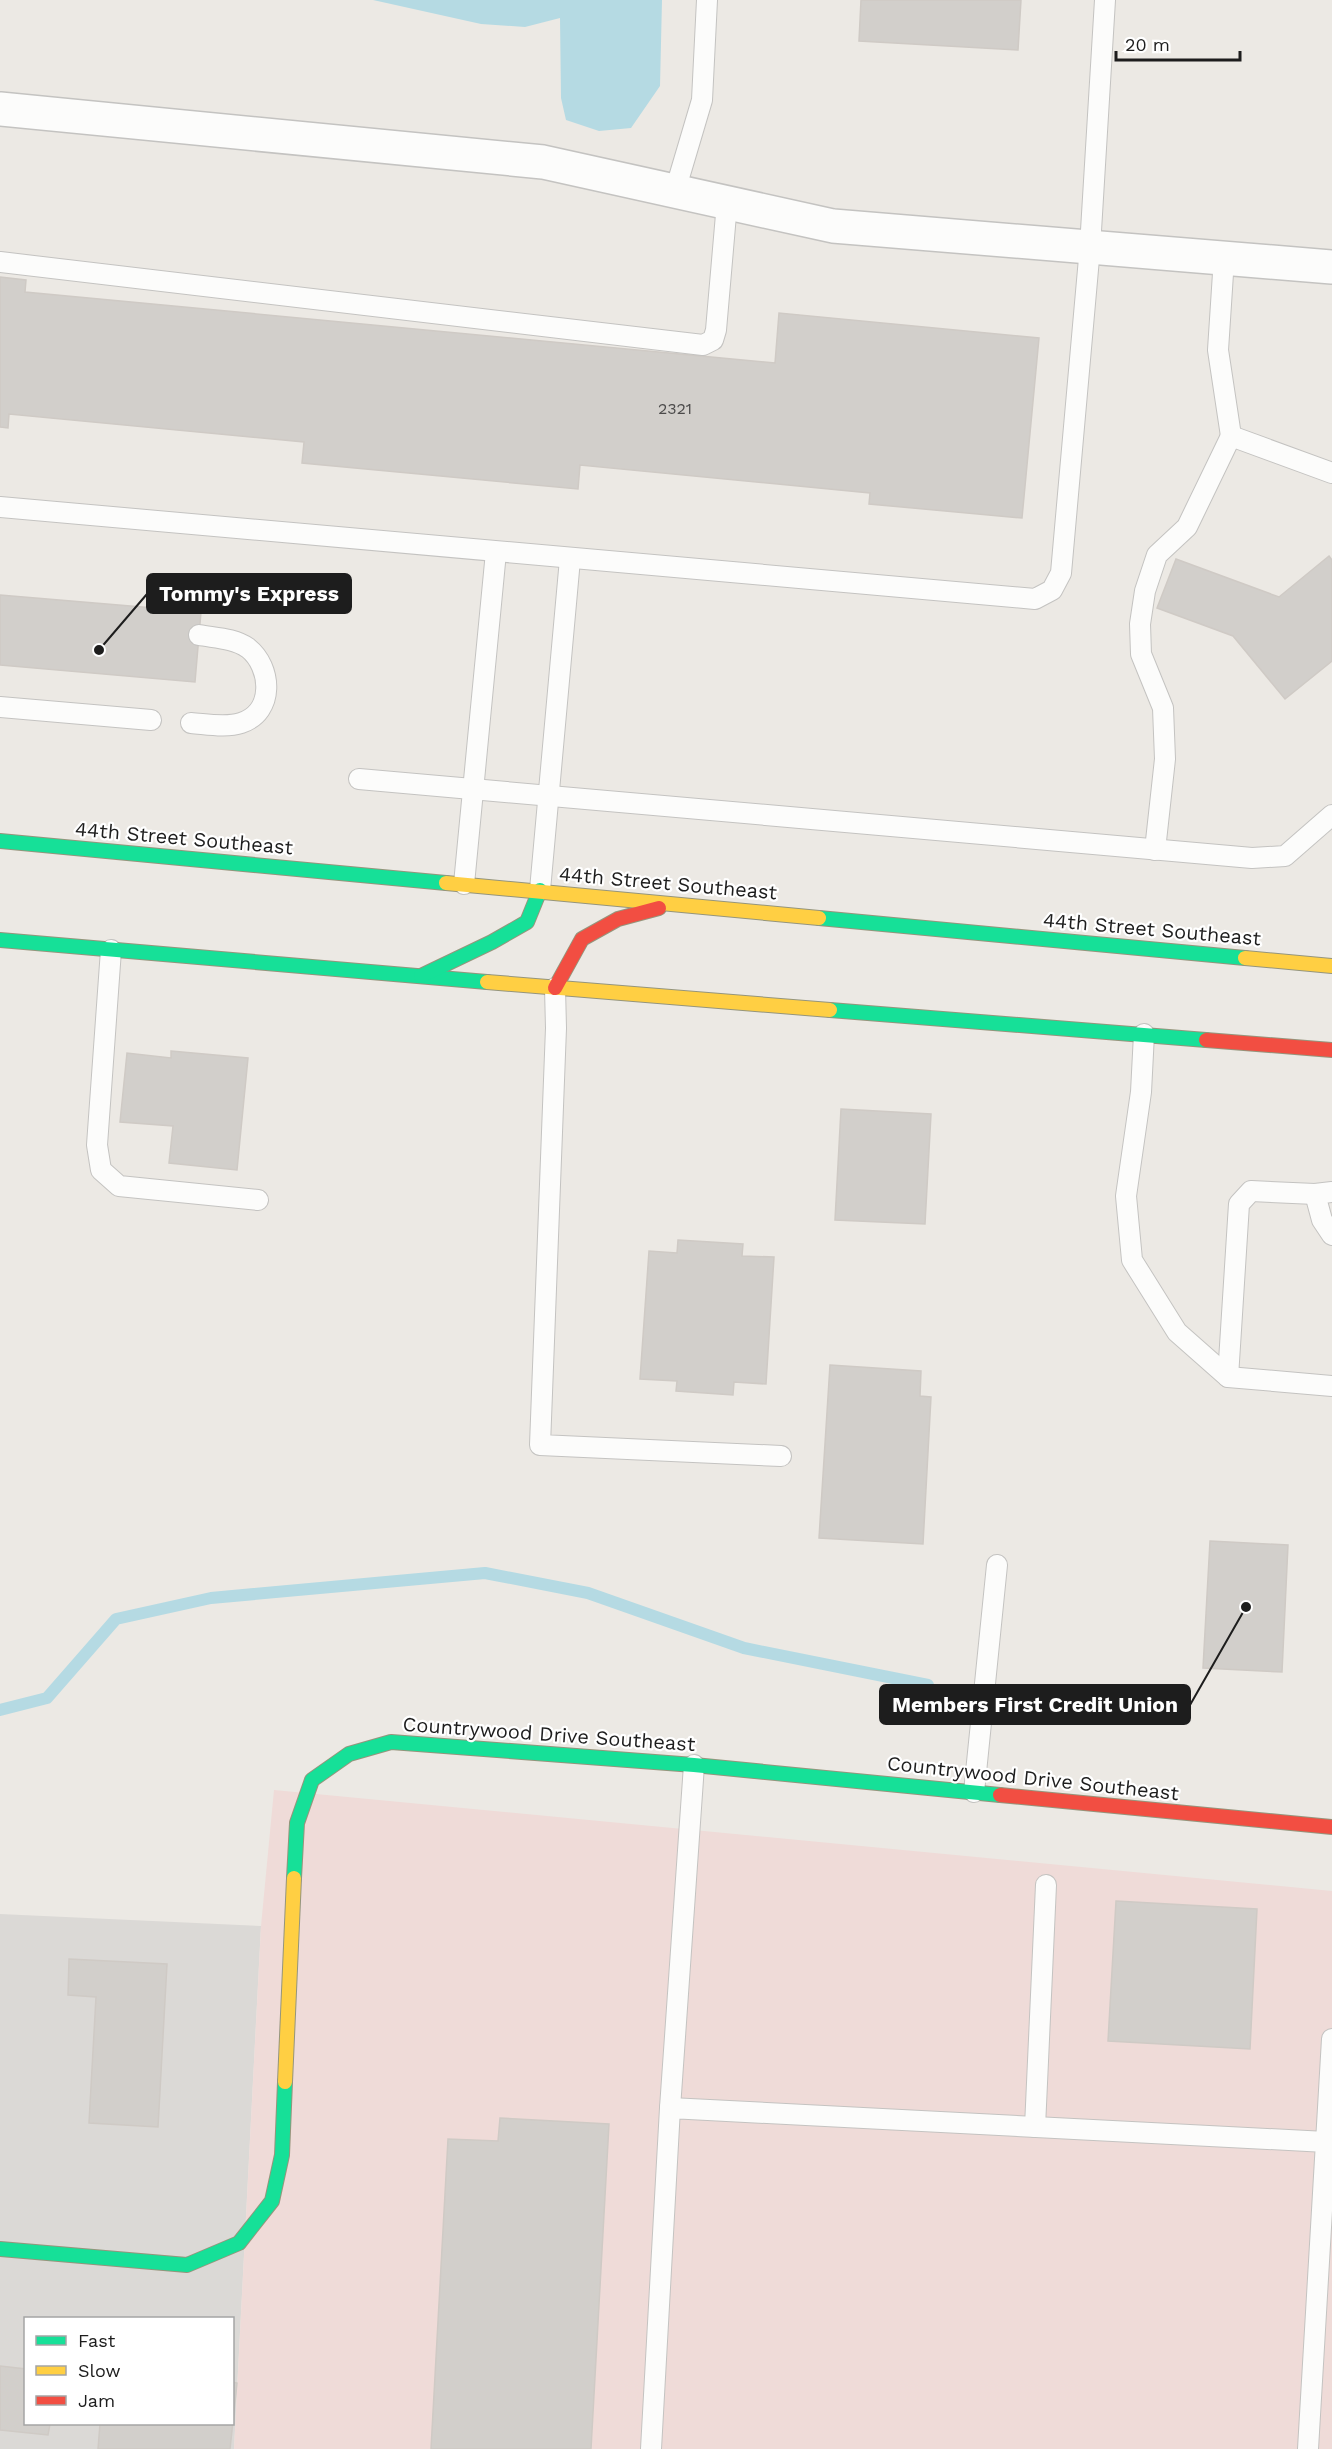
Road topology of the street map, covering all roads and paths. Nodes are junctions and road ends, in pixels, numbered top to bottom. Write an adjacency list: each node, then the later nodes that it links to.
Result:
1 (706, 0): 4 (lane)
2 (1105, 0): 6 (lane)
3 (0, 109): 4 (street)
4 (675, 191): 5 (street)
5 (727, 202): 6 (street); 8 (lane)
6 (1090, 247): 7 (street); 14 (lane)
7 (1224, 258): 9 (street); 10 (lane)
8 (0, 262)
9 (1332, 267)
10 (1231, 436): 11 (lane); 24 (lane)
11 (1332, 473)
12 (0, 507): 13 (lane)
13 (496, 552): 14 (lane); 20 (lane)
14 (570, 559): 21 (lane)
15 (199, 635): 18 (lane)
16 (0, 707): 17 (lane)
17 (151, 720)
18 (191, 723)
19 (359, 779): 20 (lane)
20 (474, 789): 21 (lane); 25 (lane)
21 (548, 795): 24 (lane); 26 (lane)
22 (1332, 815): 24 (lane)
23 (0, 841): 25 (main road, 44th Street Southeast)
24 (1155, 850)
25 (464, 884): 26 (main road, 44th Street Southeast)
26 (540, 890): 27 (main road, 44th Street Southeast); 31 (main road)
27 (679, 903): 30 (main road, 44th Street Southeast); 32 (main road)
28 (0, 940): 29 (main road)
29 (111, 950): 31 (main road); 36 (lane)
30 (1332, 966)
31 (419, 976): 32 (main road)
32 (555, 988): 33 (main road); 40 (lane)
33 (1144, 1034): 34 (main road); 38 (lane)
34 (1332, 1050)
35 (1323, 1192): 37 (lane); 38 (lane)
36 (258, 1200)
37 (1332, 1235)
38 (1228, 1377): 39 (lane)
39 (1332, 1386)
40 (781, 1456)
41 (997, 1565): 43 (lane)
42 (694, 1765): 43 (main road, Countrywood Drive Southeast); 47 (lane); 51 (main road, Countrywood Drive Southeast)
43 (974, 1792): 44 (main road, Countrywood Drive Southeast)
44 (1332, 1827)
45 (1047, 1885): 48 (lane)
46 (1332, 2039): 49 (lane)
47 (670, 2108): 48 (lane); 52 (lane)
48 (1035, 2127): 49 (lane)
49 (1326, 2142): 50 (lane)
50 (1327, 2210): 53 (lane)
51 (0, 2249)
52 (651, 2449)
53 (1308, 2449)

